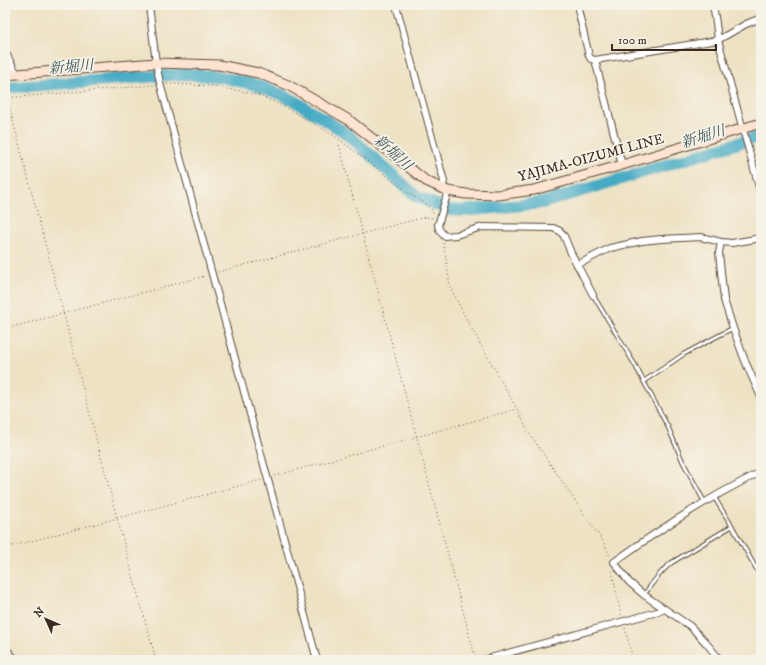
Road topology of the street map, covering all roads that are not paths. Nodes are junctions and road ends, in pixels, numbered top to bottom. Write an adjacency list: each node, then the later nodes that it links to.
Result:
1 (149, 5): 9 (street)
2 (396, 5): 15 (street)
3 (577, 5): 8 (street)
4 (713, 5): 6 (street)
5 (761, 18): 6 (street)
6 (718, 40): 8 (street); 13 (street)
7 (5, 52): 10 (street)
8 (595, 60): 14 (street)
9 (156, 65): 10 (main road, YAJIMA-OIZUMI LINE); 15 (main road, YAJIMA-OIZUMI LINE); 33 (street)
10 (17, 74): 11 (main road, YAJIMA-OIZUMI LINE)
11 (5, 75)
12 (761, 123): 13 (main road, YAJIMA-OIZUMI LINE)
13 (743, 130): 14 (main road, YAJIMA-OIZUMI LINE); 16 (street)
14 (622, 165): 15 (main road, YAJIMA-OIZUMI LINE)
15 (446, 192): 19 (street)
16 (761, 194)
17 (761, 238): 18 (street)
18 (720, 242): 19 (street); 21 (street)
19 (577, 265): 20 (street)
20 (593, 296): 22 (lane)
21 (733, 328): 22 (lane); 23 (street)
22 (644, 381): 26 (lane)
23 (761, 397)
24 (761, 472): 25 (street)
25 (714, 497): 26 (street); 27 (lane)
26 (705, 503): 29 (street)
27 (732, 526): 28 (lane); 29 (lane)
28 (761, 577)
29 (644, 595): 30 (street)
30 (664, 609): 34 (street); 35 (street)
31 (5, 650): 32 (main road)
32 (14, 660)
33 (317, 660)
34 (484, 660)
35 (720, 660)

